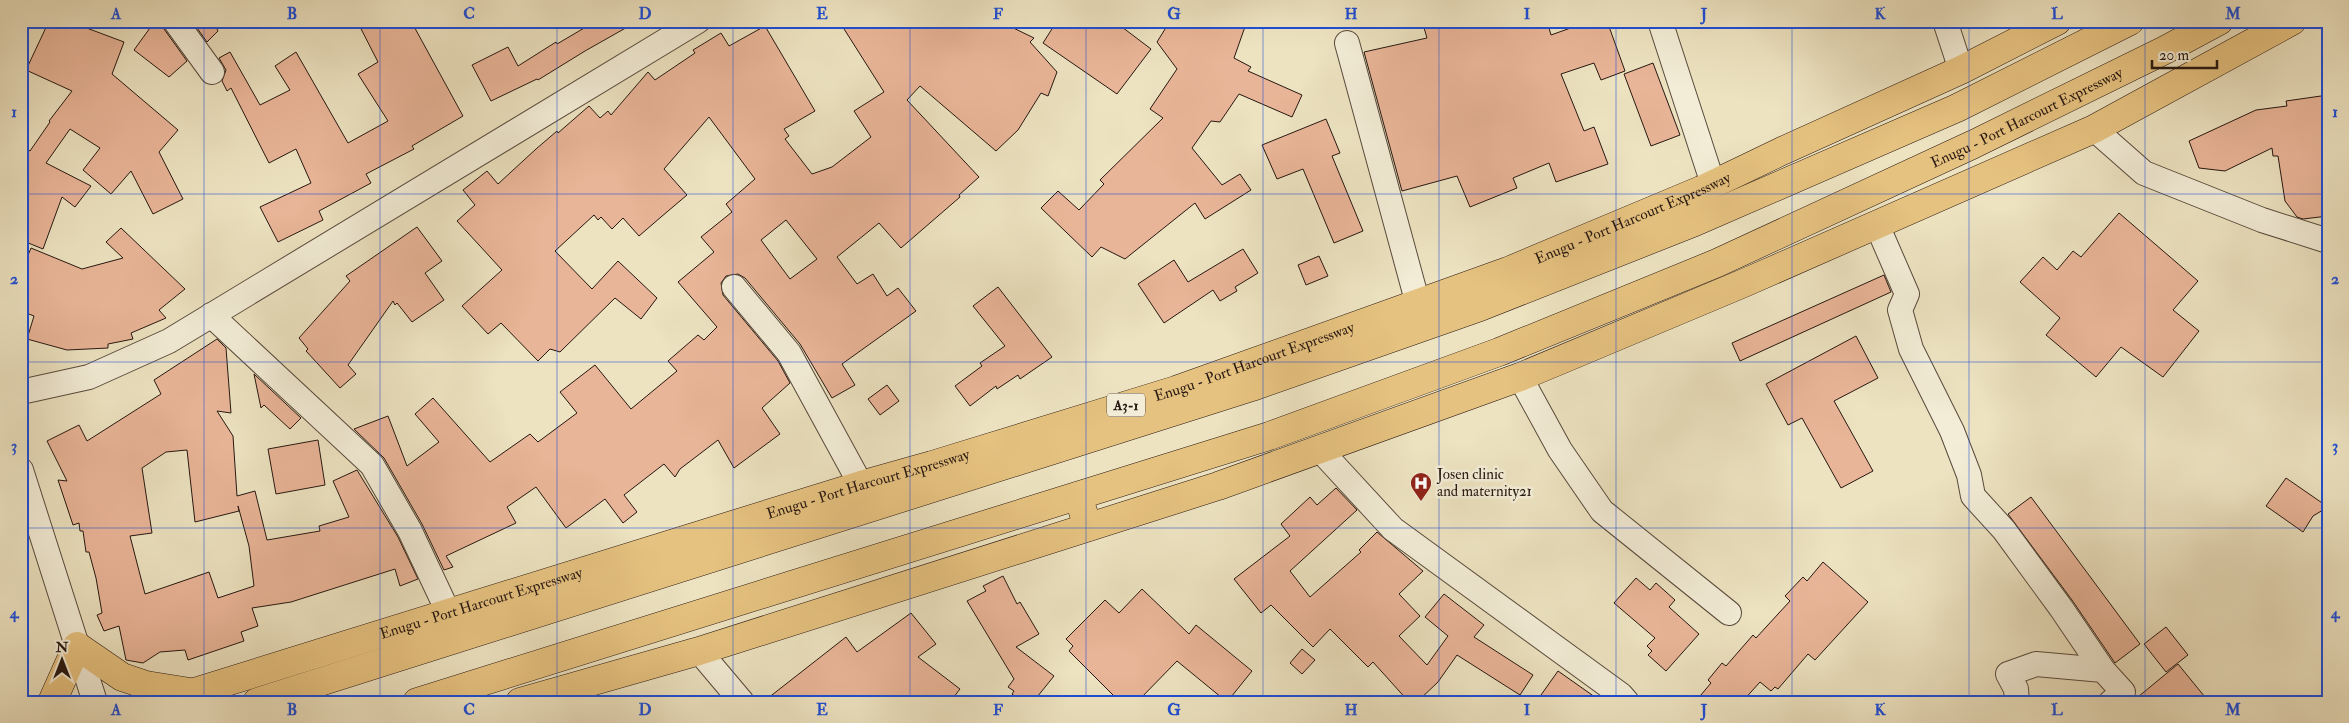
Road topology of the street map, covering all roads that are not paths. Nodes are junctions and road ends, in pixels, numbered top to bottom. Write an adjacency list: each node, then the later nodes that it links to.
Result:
1 (175, 21): 11 (street)
2 (698, 21): 20 (street)
3 (1660, 21): 15 (street)
4 (1945, 21): 10 (street)
5 (2057, 21): 10 (main road, Enugu - Port Harcourt Expressway / A3-1)
6 (2130, 21): 12 (main road, Enugu - Port Harcourt Expressway / A3-1)
7 (2219, 21): 14 (main road, Enugu - Port Harcourt Expressway)
8 (2292, 21): 13 (main road)
9 (1347, 43): 19 (street)
10 (1961, 70): 15 (main road, Enugu - Port Harcourt Expressway / A3-1)
11 (212, 72)
12 (1957, 108): 14 (main road); 37 (main road, Enugu - Port Harcourt Expressway / A3-1)
13 (2094, 129): 16 (main road); 17 (street)
14 (1974, 144): 26 (main road, Enugu - Port Harcourt Expressway)
15 (1713, 184): 19 (main road, Enugu - Port Harcourt Expressway / A3-1)
16 (1877, 224): 21 (main road); 32 (street)
17 (2328, 241)
18 (734, 287): 25 (street)
19 (1418, 304): 25 (main road, Enugu - Port Harcourt Expressway / A3-1)
20 (211, 315): 22 (street); 29 (street)
21 (1520, 377): 23 (main road); 28 (street)
22 (21, 392)
23 (1320, 450): 27 (main road); 41 (street)
24 (21, 470): 30 (street)
25 (861, 484): 29 (main road, Enugu - Port Harcourt Expressway / A3-1)
26 (1078, 496): 27 (main road); 38 (main road, Enugu - Port Harcourt Expressway)
27 (1088, 527): 31 (main road)
28 (1729, 613)
29 (449, 614): 33 (main road, Enugu - Port Harcourt Expressway / A3-1)
30 (77, 646): 33 (main road); 34 (main road); 35 (street)
31 (699, 651): 39 (main road); 40 (street)
32 (2103, 670): 42 (street); 43 (street)
33 (193, 692): 36 (main road, Enugu - Port Harcourt Expressway / A3-1)
34 (52, 702)
35 (95, 702)
36 (162, 702)
37 (257, 702)
38 (417, 702)
39 (520, 702)
40 (742, 702)
41 (1627, 702)
42 (2017, 702)
43 (2111, 702)

